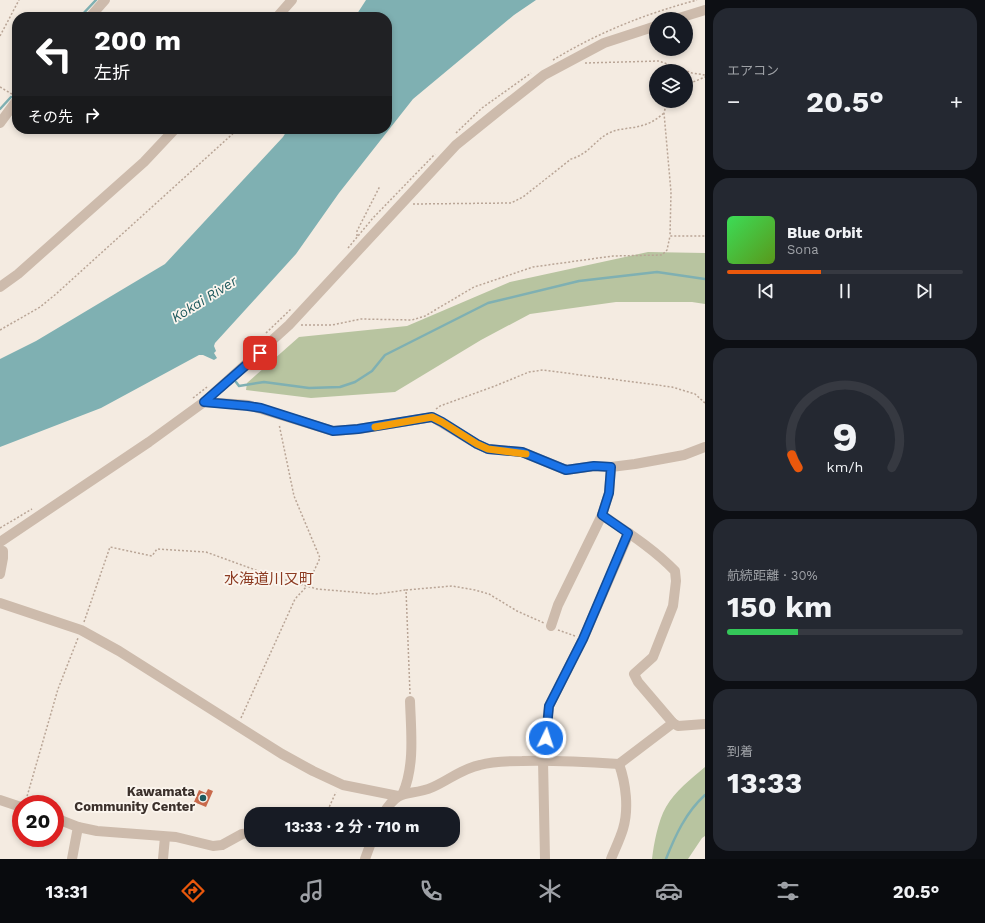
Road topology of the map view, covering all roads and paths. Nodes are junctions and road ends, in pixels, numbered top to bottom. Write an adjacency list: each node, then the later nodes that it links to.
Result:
1 (19, 0): 5 (path)
2 (105, 0): 6 (street)
3 (292, 0): 7 (street)
4 (705, 10): 9 (street)
5 (13, 12)
6 (94, 12)
7 (281, 12)
8 (12, 13): 11 (path)
9 (693, 14)
10 (649, 28): 29 (street)
11 (0, 36)
12 (581, 63): 13 (path)
13 (705, 76): 14 (path)
14 (693, 82)
15 (0, 87): 16 (path)
16 (12, 94)
17 (12, 107): 20 (street)
18 (666, 108): 19 (path)
19 (664, 113): 24 (path); 26 (path)
20 (0, 123)
21 (170, 134): 28 (street)
22 (232, 134): 30 (path)
23 (380, 186): 25 (path)
24 (411, 204)
25 (357, 236)
26 (670, 236): 27 (path); 29 (path)
27 (705, 236)
28 (0, 286)
29 (289, 325): 31 (street)
30 (0, 330)
31 (204, 402): 33 (street); 39 (street)
32 (705, 403): 34 (path)
33 (277, 414): 34 (street); 41 (path)
34 (428, 417): 36 (street)
35 (705, 447): 36 (street)
36 (611, 467): 37 (street)
37 (602, 515): 38 (street); 44 (street)
38 (628, 533): 46 (street); 48 (street)
39 (1, 548): 40 (street)
40 (0, 574)
41 (307, 586): 42 (path); 45 (path); 50 (path)
42 (406, 590): 44 (path); 47 (path)
43 (0, 603): 45 (street)
44 (551, 626): 46 (path)
45 (81, 630): 50 (street); 55 (path)
46 (583, 639): 51 (street)
47 (410, 701): 54 (street)
48 (673, 722): 49 (street); 52 (street)
49 (705, 724)
50 (238, 725): 53 (street)
51 (543, 760): 52 (street); 54 (street); 68 (street)
52 (620, 764): 69 (street)
53 (340, 783): 54 (street); 58 (path)
54 (401, 794): 59 (street)
55 (28, 795)
56 (0, 800): 57 (street)
57 (12, 804)
58 (329, 807)
59 (387, 807)
60 (64, 822): 61 (street)
61 (78, 827): 63 (street); 65 (street)
62 (244, 834): 63 (street)
63 (165, 837): 66 (street)
64 (369, 847): 67 (street)
65 (72, 859)
66 (163, 859)
67 (365, 859)
68 (545, 859)
69 (611, 859)

